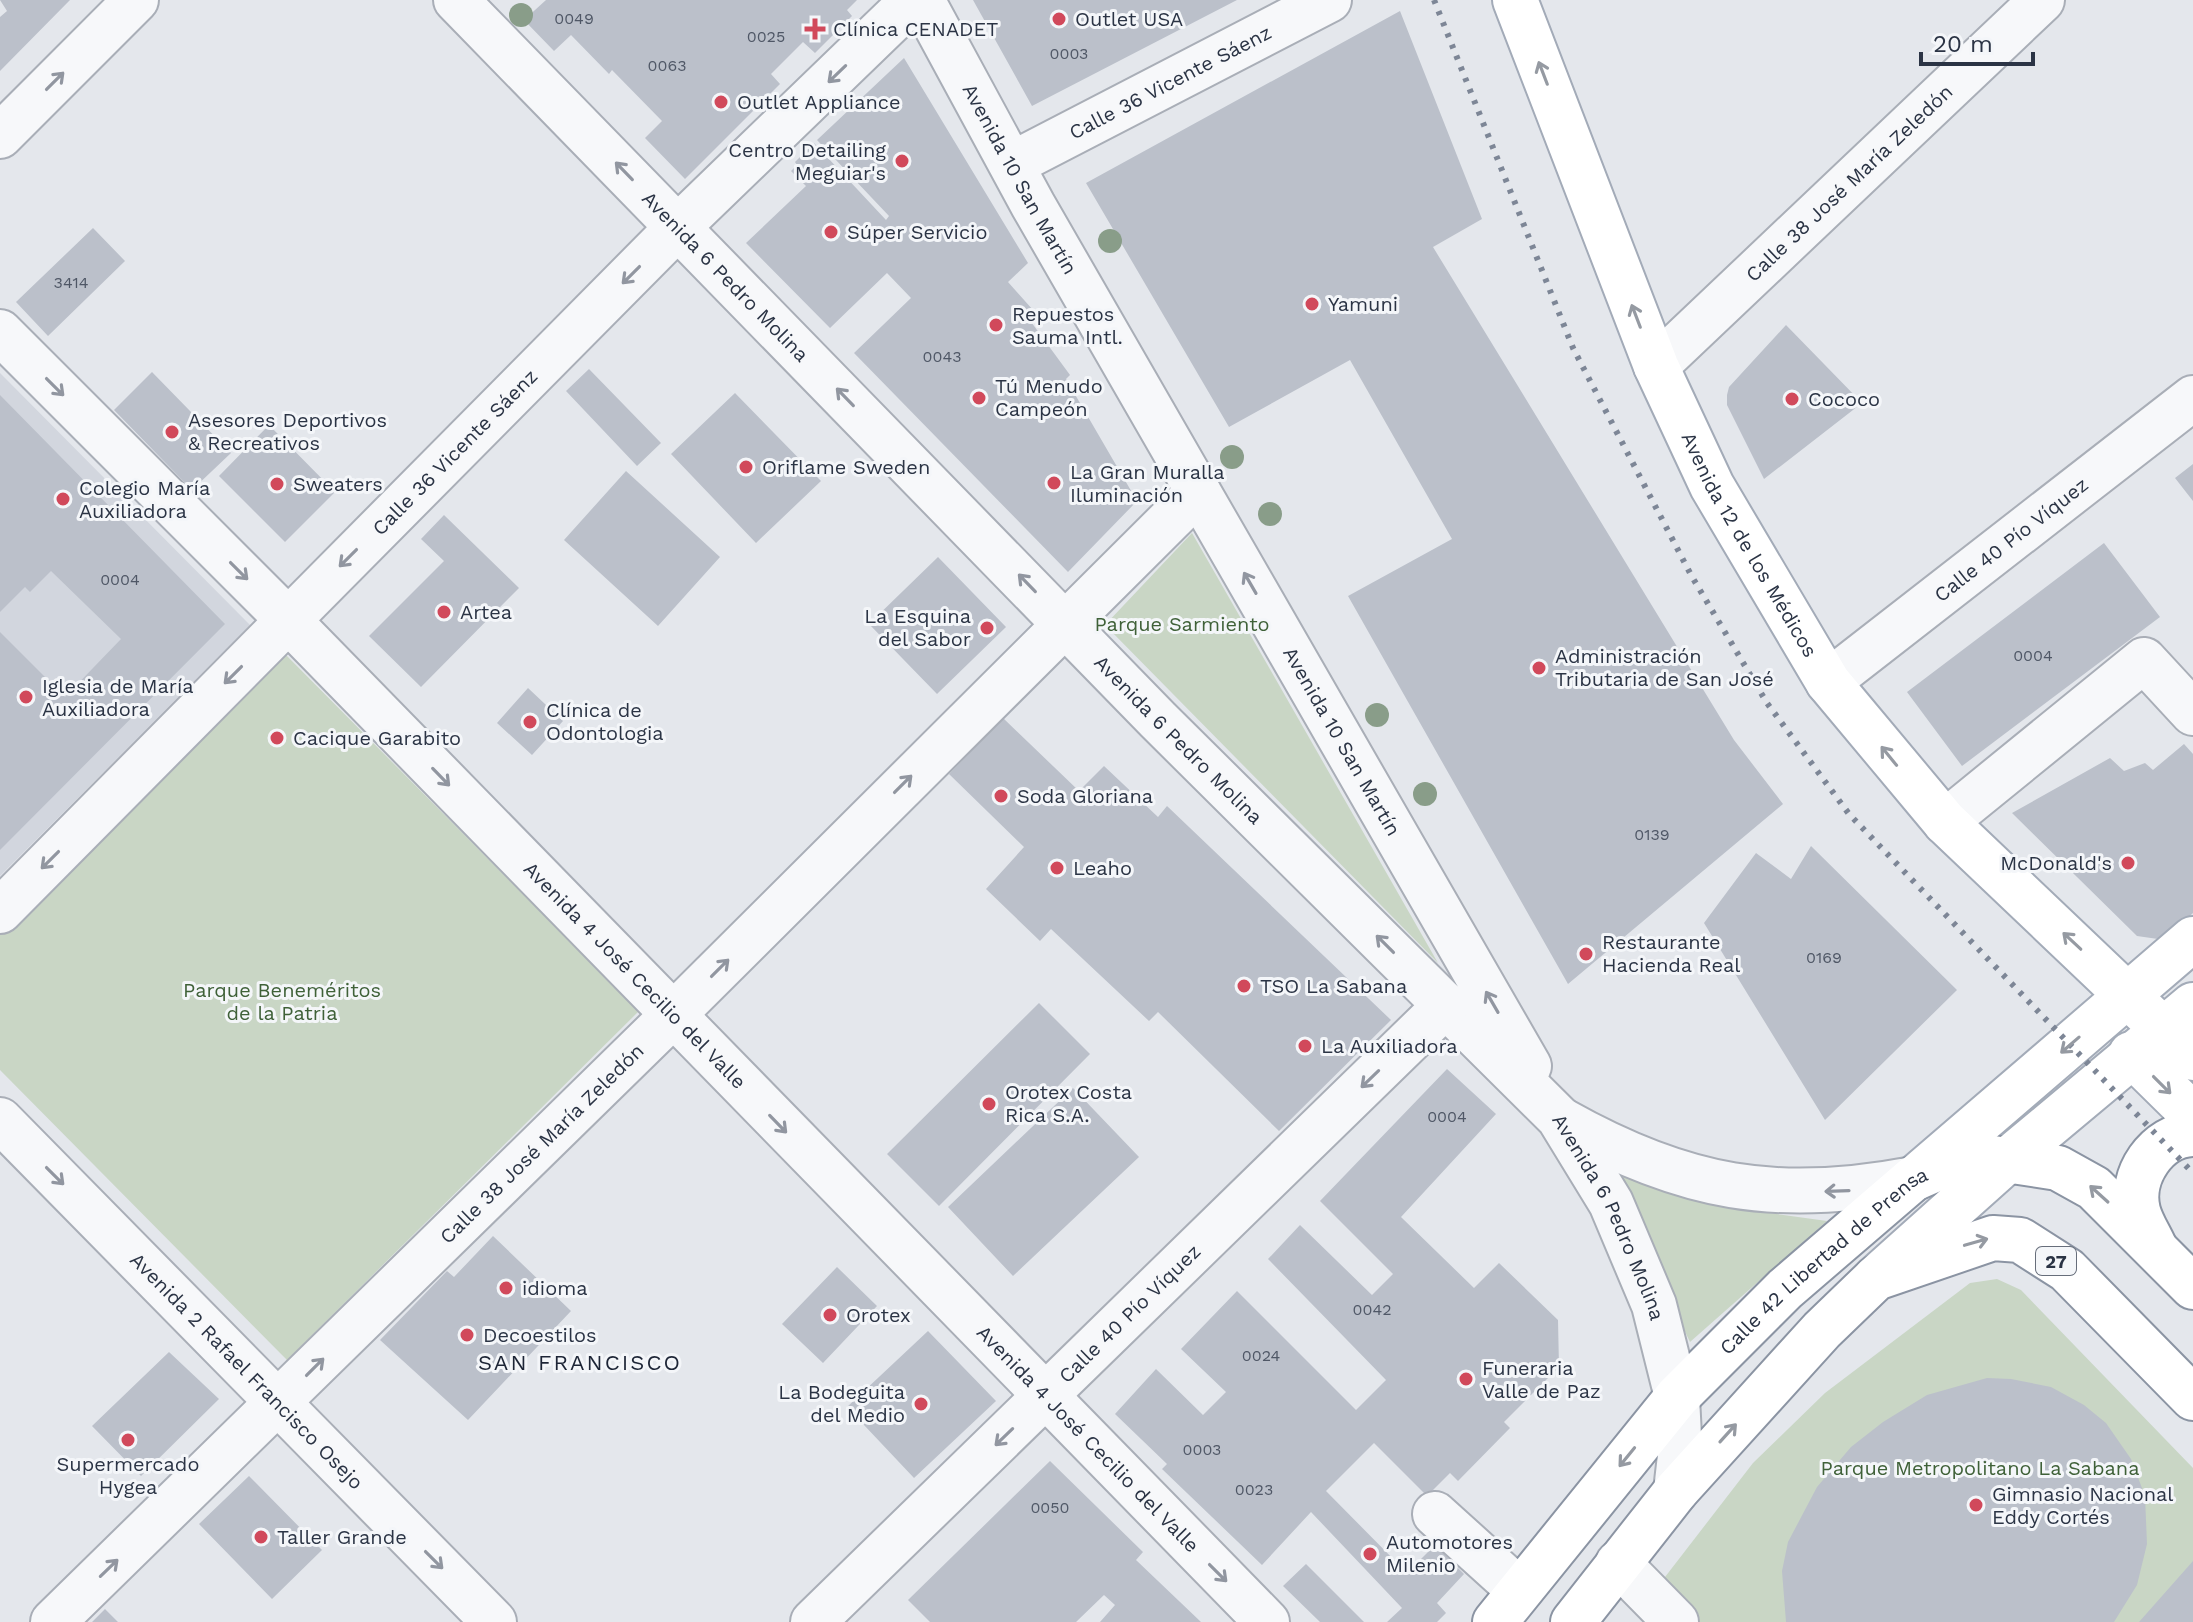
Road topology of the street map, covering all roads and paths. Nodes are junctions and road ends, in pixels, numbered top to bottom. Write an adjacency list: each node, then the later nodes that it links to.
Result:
1 (136, 0): 8 (street, one-way to 1)
2 (456, 0): 10 (street, Avenida 6 Pedro Molina, one-way to 2)
3 (913, 0): 10 (street, Calle 36 Vicente Sáenz, one-way to 10)
4 (922, 0): 9 (street, Avenida 10 San Martín)
5 (1329, 0): 9 (street, Calle 36 Vicente Sáenz)
6 (1515, 0): 12 (main road, Avenida 12 de los Médicos, one-way to 6)
7 (2042, 0): 12 (street, Calle 38 José María Zeledón)
8 (0, 136)
9 (1012, 164): 14 (street, Avenida 10 San Martín)
10 (678, 227): 15 (street, Calle 36 Vicente Sáenz, one-way to 15); 16 (street, Avenida 6 Pedro Molina, one-way to 10)
11 (0, 332): 15 (street, Avenida 4 José Cecilio del Valle, one-way to 15)
12 (1656, 366): 17 (main road, Avenida 12 de los Médicos)
13 (2193, 398): 17 (street, Calle 40 Pío Víquez)
14 (1198, 492): 16 (street, Calle 38 José María Zeledón); 27 (street, Avenida 10 San Martín, one-way to 14)
15 (287, 619): 20 (street, Calle 36 Vicente Sáenz, one-way to 20); 24 (street, Avenida 4 José Cecilio del Valle, one-way to 24)
16 (1065, 622): 23 (street, Avenida 6 Pedro Molina, one-way to 16); 24 (street, Calle 38 José María Zeledón, one-way to 16)
17 (1828, 682): 19 (main road, Avenida 12 de los Médicos, one-way to 17)
18 (2193, 713): 19 (street)
19 (1945, 822): 22 (main road, Avenida 12 de los Médicos, one-way to 19)
20 (0, 911)
21 (2193, 939): 22 (main road, Calle 42 Libertad de Prensa)
22 (2129, 994): 25 (main road, Avenida 12 de los Médicos); 31 (main road, Calle 42 Libertad de Prensa, one-way to 31)
23 (1446, 1005): 27 (street, Avenida 6 Pedro Molina); 36 (street, Calle 40 Pío Víquez, one-way to 36)
24 (673, 1015): 36 (street, Avenida 4 José Cecilio del Valle, one-way to 36); 38 (street, Calle 38 José María Zeledón, one-way to 24)
25 (2170, 1036): 26 (main road, one-way to 26); 30 (main road)
26 (2193, 1115)
27 (1559, 1118): 31 (street, Avenida 10 San Martín, one-way to 27); 35 (street, Avenida 6 Pedro Molina)
28 (0, 1120): 38 (street, Avenida 2 Rafael Francisco Osejo, one-way to 38)
29 (2193, 1134): 32 (main road)
30 (2010, 1158): 31 (main road); 32 (main road, one-way to 30); 33 (main road)
31 (1913, 1179): 35 (main road, Calle 42 Libertad de Prensa)
32 (2155, 1248): 34 (main road)
33 (1876, 1278): 37 (main road, 27, one-way to 37); 39 (main road, 27, one-way to 33)
34 (2193, 1287)
35 (1677, 1397): 39 (street, Avenida 6 Pedro Molina); 42 (main road, Calle 42 Libertad de Prensa, one-way to 42)
36 (1045, 1398): 45 (street, Calle 40 Pío Víquez, one-way to 45); 46 (street, Avenida 4 José Cecilio del Valle, one-way to 46)
37 (2193, 1398)
38 (279, 1403): 43 (street, Calle 38 José María Zeledón, one-way to 38); 44 (street, Avenida 2 Rafael Francisco Osejo, one-way to 44)
39 (1676, 1491): 41 (main road, 27)
40 (1435, 1514): 42 (street)
41 (1618, 1563): 47 (main road, 27); 48 (street)
42 (1507, 1606)
43 (53, 1622)
44 (494, 1622)
45 (813, 1622)
46 (1267, 1622)
47 (1573, 1622)
48 (1676, 1622)

